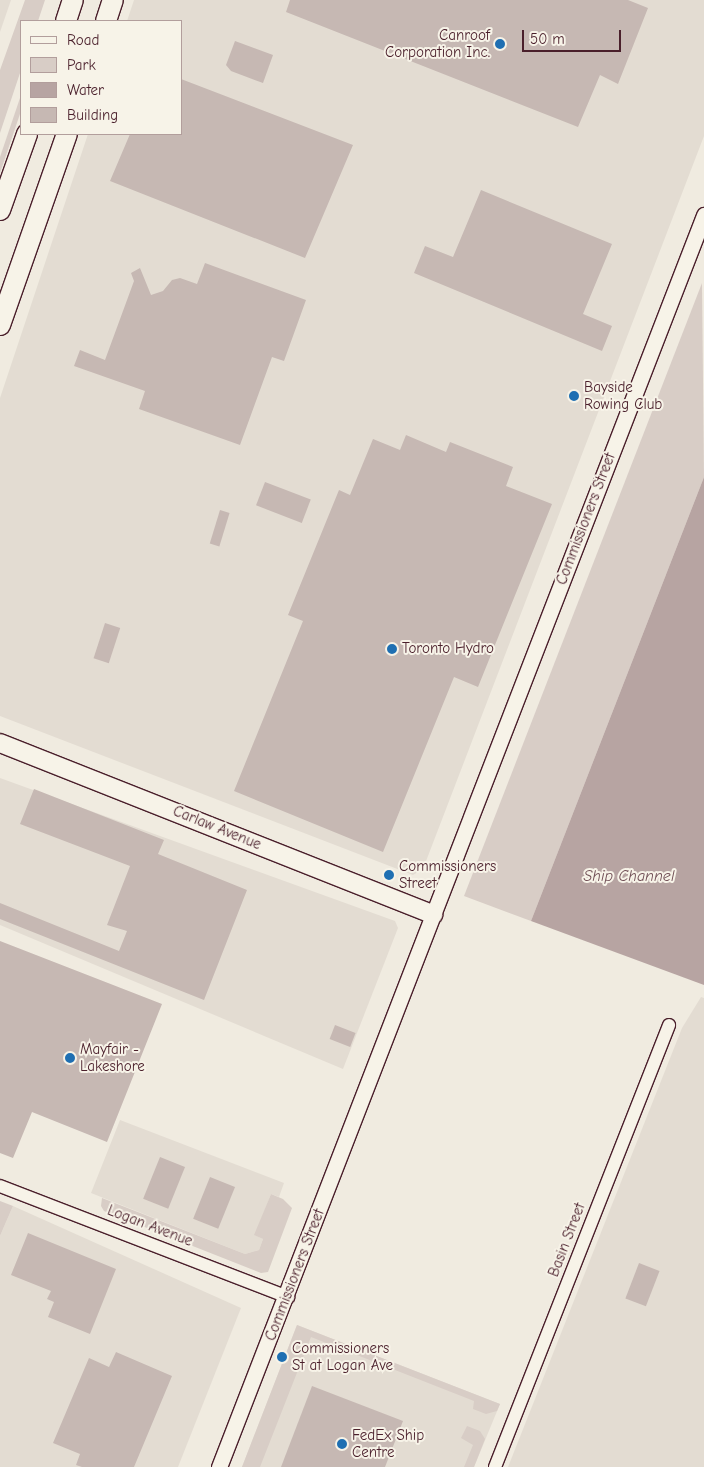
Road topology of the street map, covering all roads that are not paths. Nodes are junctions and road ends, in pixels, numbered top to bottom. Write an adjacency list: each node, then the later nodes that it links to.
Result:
1 (74, 0): 3 (highway)
2 (113, 0): 4 (highway)
3 (66, 20)
4 (106, 20)
5 (27, 135): 7 (highway)
6 (67, 135): 9 (highway)
7 (0, 210)
8 (704, 215): 11 (street, Commissioners Street)
9 (0, 324)
10 (0, 743): 11 (main road, Carlaw Avenue)
11 (433, 914): 14 (street, Commissioners Street)
12 (669, 1025): 16 (street, Basin Street)
13 (0, 1186): 14 (street, Logan Avenue)
14 (288, 1297): 15 (street, Commissioners Street)
15 (219, 1467)
16 (495, 1467)

